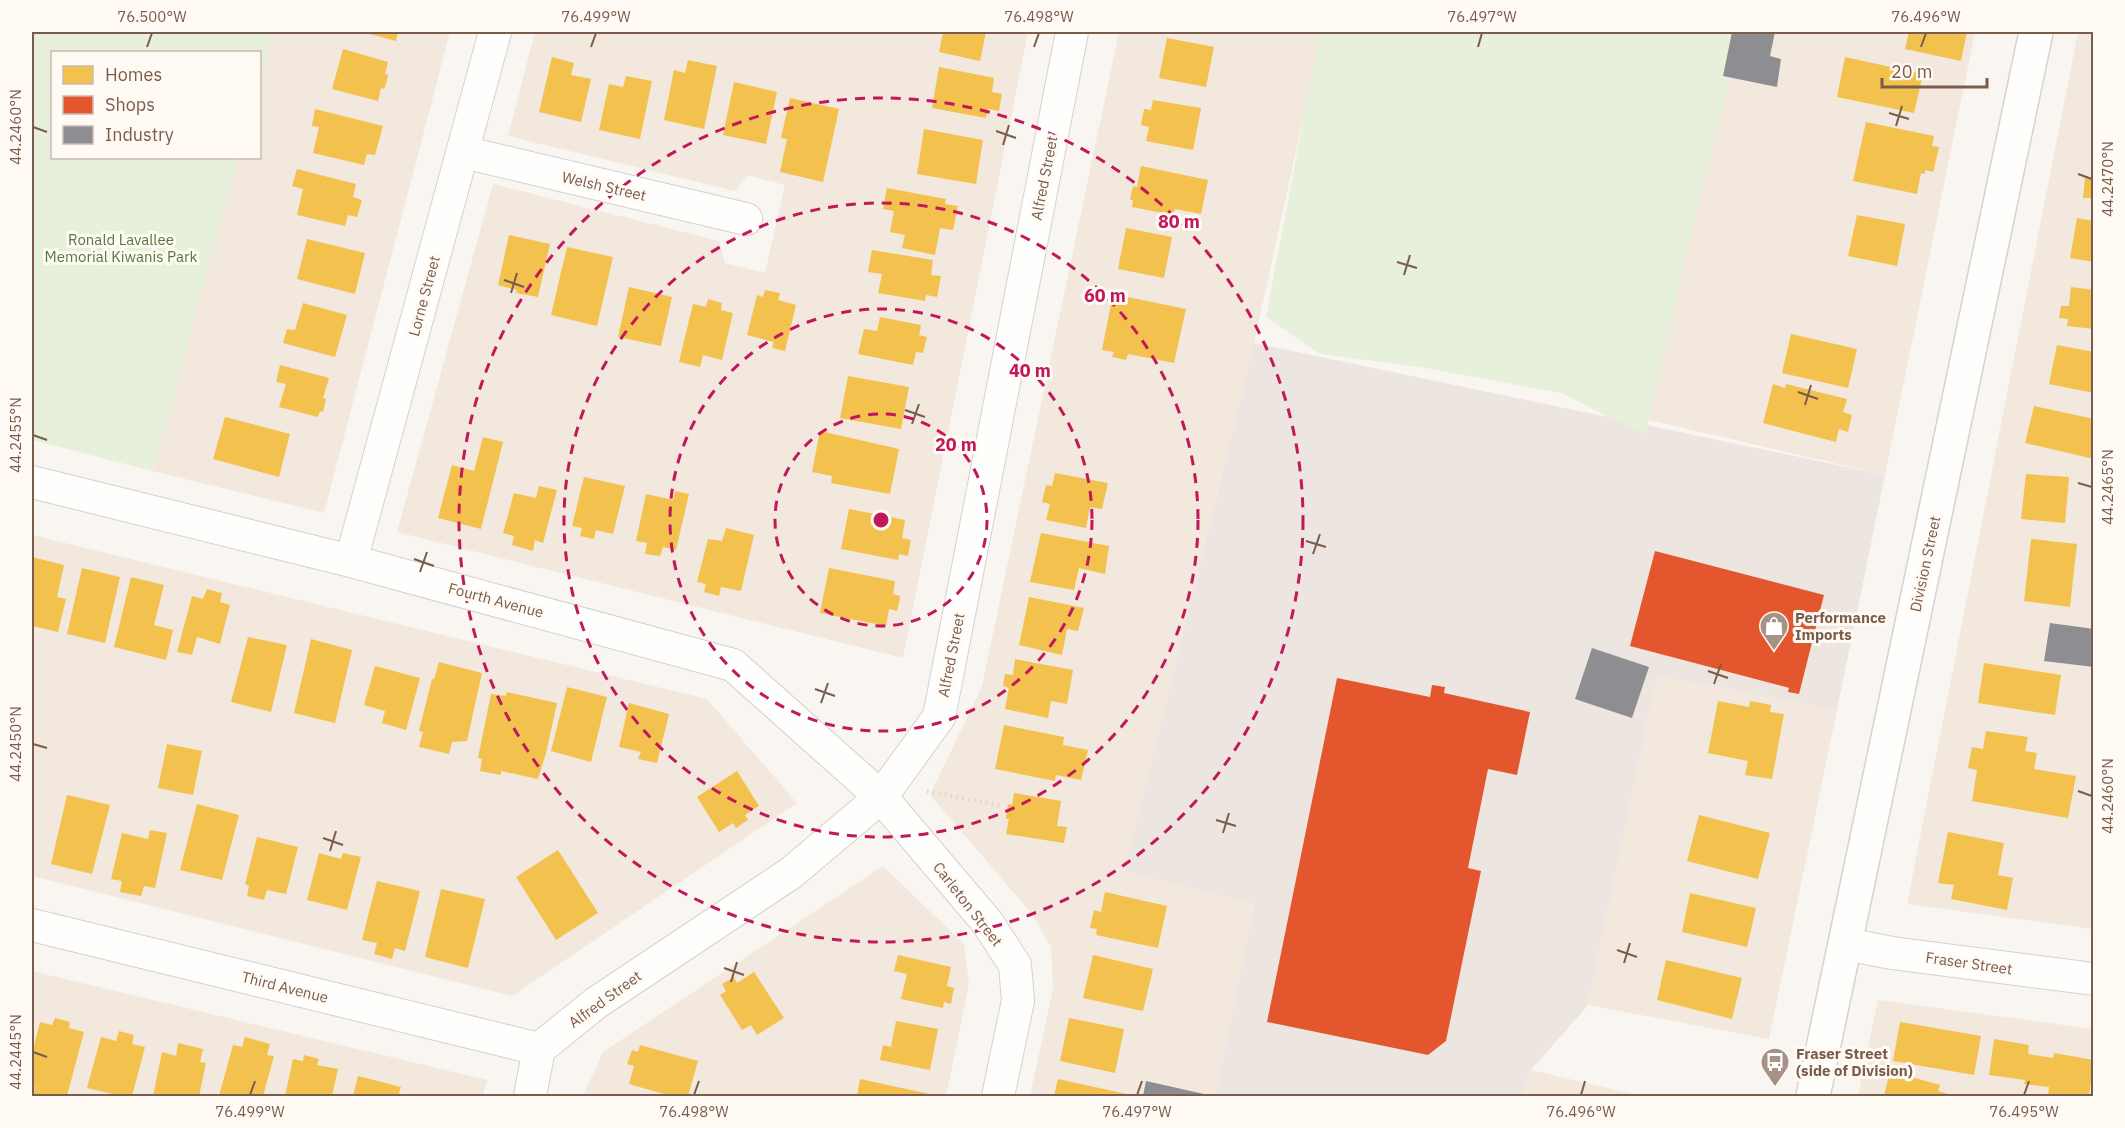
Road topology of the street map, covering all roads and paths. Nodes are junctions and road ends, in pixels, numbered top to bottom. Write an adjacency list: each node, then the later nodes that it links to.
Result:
1 (495, 32): 4 (street, Lorne Street)
2 (1072, 32): 9 (street, Alfred Street)
3 (2036, 32): 12 (main road, Division Street)
4 (463, 152): 5 (street, Welsh Street); 7 (street, Lorne Street)
5 (746, 219)
6 (32, 482): 7 (street, Fourth Avenue)
7 (351, 561): 9 (street, Fourth Avenue)
8 (923, 790): 10 (path)
9 (881, 797): 14 (street, Alfred Street); 16 (street, Carleton Street)
10 (1002, 806)
11 (32, 925): 14 (street, Third Avenue)
12 (1846, 944): 13 (street, Fraser Street); 17 (main road, Division Street)
13 (2094, 980)
14 (539, 1049): 15 (street)
15 (530, 1096)
16 (998, 1096)
17 (1813, 1096)

